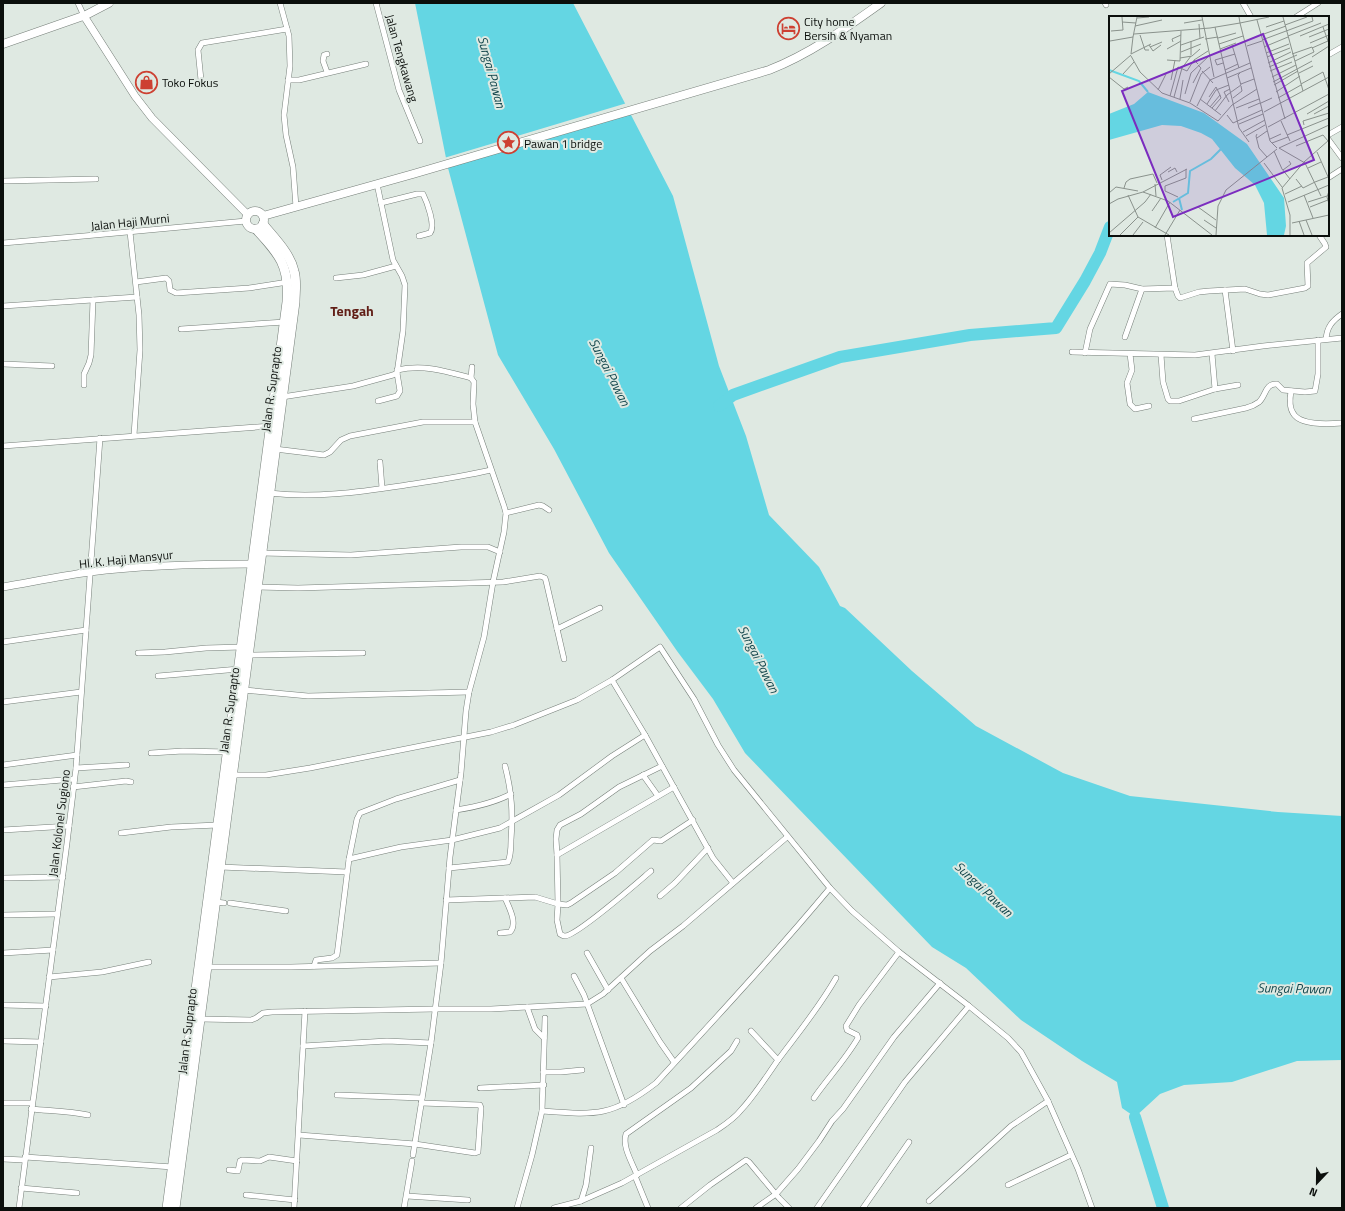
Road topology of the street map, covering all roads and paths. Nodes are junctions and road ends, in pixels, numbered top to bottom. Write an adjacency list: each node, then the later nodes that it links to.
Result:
1 (78, 3): 8 (street)
2 (109, 3): 8 (main road)
3 (280, 3): 11 (street)
4 (376, 3): 23 (street, Jalan Tengkawang)
5 (881, 3): 29 (main road)
6 (1243, 3): 9 (street)
7 (1318, 3): 10 (street)
8 (84, 16): 12 (main road); 32 (street)
9 (1250, 16)
10 (1298, 16)
11 (287, 29): 18 (street); 19 (street)
12 (3, 44)
13 (1342, 47): 15 (street)
14 (327, 54): 17 (street)
15 (1329, 54)
16 (366, 64): 17 (street)
17 (327, 72): 19 (street)
18 (201, 80)
19 (288, 80): 31 (street)
20 (1342, 127): 21 (street)
21 (1329, 134)
22 (1329, 140): 24 (street)
23 (420, 141)
24 (1342, 158)
25 (1342, 169): 26 (street)
26 (1329, 177)
27 (96, 179): 28 (street)
28 (3, 181)
29 (377, 184): 30 (street); 31 (main road)
30 (381, 203): 35 (street); 39 (street)
31 (296, 207): 33 (main road)
32 (247, 218): 33 (main road); 33 (main road); 34 (street, Jalan Haji Murni)
33 (261, 223): 42 (highway, Jalan R. Suprapto); 71 (highway, Jalan R. Suprapto)
34 (130, 232): 38 (street, Jalan Haji Murni); 41 (street)
35 (419, 236)
36 (1167, 236): 43 (street)
37 (1320, 236): 45 (street)
38 (3, 243)
39 (396, 266): 40 (street); 65 (street)
40 (336, 278)
41 (136, 282): 42 (street); 46 (street)
42 (288, 282): 50 (highway, Jalan R. Suprapto)
43 (1174, 288): 44 (street); 45 (street)
44 (1142, 289): 52 (street); 58 (street)
45 (1225, 290): 56 (street)
46 (137, 297): 47 (street); 78 (street)
47 (93, 300): 48 (street); 67 (street)
48 (3, 306)
49 (1342, 314): 54 (street)
50 (285, 322): 51 (street); 77 (highway, Jalan R. Suprapto)
51 (181, 329)
52 (1125, 337)
53 (1342, 338): 54 (street)
54 (1326, 339): 55 (street)
55 (1318, 340): 56 (street); 70 (street)
56 (1233, 351): 60 (street)
57 (1072, 352): 58 (street)
58 (1086, 353): 59 (street)
59 (1130, 354): 61 (street); 73 (street)
60 (1212, 354): 61 (street); 69 (street)
61 (1161, 355): 69 (street)
62 (3, 364): 63 (street)
63 (52, 366)
64 (472, 367): 66 (street)
65 (397, 371): 66 (street); 71 (street); 72 (street)
66 (472, 378): 75 (street)
67 (84, 385)
68 (1238, 385): 69 (street)
69 (1215, 389)
70 (1291, 391): 74 (street); 76 (street)
71 (282, 397): 81 (highway, Jalan R. Suprapto)
72 (378, 401)
73 (1150, 406)
74 (1194, 419)
75 (475, 422): 81 (street); 83 (street)
76 (1342, 423)
77 (271, 426): 78 (street); 84 (highway, Jalan R. Suprapto)
78 (134, 435): 79 (street)
79 (100, 438): 80 (street); 92 (street, Jalan Kolonel Sugiono)
80 (3, 446)
81 (275, 449): 84 (highway, Jalan R. Suprapto)
82 (380, 462): 85 (street)
83 (491, 470): 85 (street); 88 (street)
84 (267, 481): 86 (highway, Jalan R. Suprapto); 91 (highway, Jalan R. Suprapto)
85 (382, 488): 86 (street)
86 (269, 494): 90 (highway, Jalan R. Suprapto)
87 (549, 510): 88 (street)
88 (506, 513): 89 (street)
89 (500, 552): 90 (street); 93 (street)
90 (262, 553): 95 (highway, Jalan R. Suprapto)
91 (252, 564): 92 (street, Hl. K. Haji Mansyur); 100 (highway, Jalan R. Suprapto)
92 (90, 572): 94 (street, Hl. K. Haji Mansyur); 98 (street, Jalan Kolonel Sugiono)
93 (492, 582): 95 (street); 97 (street); 110 (street)
94 (3, 587)
95 (257, 587): 100 (highway, Jalan R. Suprapto)
96 (600, 608): 97 (street)
97 (557, 629): 104 (street)
98 (86, 630): 99 (street); 109 (street, Jalan Kolonel Sugiono)
99 (3, 642)
100 (245, 642): 101 (street); 103 (highway, Jalan R. Suprapto); 105 (highway, Jalan R. Suprapto)
101 (138, 653)
102 (363, 653): 103 (street)
103 (249, 655): 108 (highway, Jalan R. Suprapto)
104 (564, 659)
105 (239, 669): 106 (street); 114 (highway, Jalan R. Suprapto)
106 (158, 676)
107 (612, 680): 112 (street); 113 (street); 139 (street)
108 (244, 690): 110 (street); 122 (highway, Jalan R. Suprapto)
109 (81, 692): 111 (street); 116 (street, Jalan Kolonel Sugiono)
110 (469, 692): 113 (street)
111 (3, 702)
112 (645, 735): 120 (street); 134 (street)
113 (464, 738): 122 (street); 125 (street)
114 (228, 752): 115 (street); 135 (highway, Jalan R. Suprapto)
115 (151, 753)
116 (77, 755): 117 (street); 121 (street, Jalan Kolonel Sugiono)
117 (3, 764)
118 (127, 765): 121 (street)
119 (505, 766): 130 (street)
120 (662, 766): 123 (street); 129 (street)
121 (76, 768): 124 (street, Jalan Kolonel Sugiono)
122 (232, 775): 144 (highway, Jalan R. Suprapto)
123 (643, 775): 131 (street); 142 (street)
124 (74, 779): 127 (street); 128 (street, Jalan Kolonel Sugiono)
125 (460, 780): 132 (street); 143 (street)
126 (131, 782): 128 (street)
127 (3, 785)
128 (73, 787): 136 (street, Jalan Kolonel Sugiono)
129 (674, 787): 131 (street); 133 (street)
130 (512, 794): 132 (street); 134 (street)
131 (658, 796): 142 (street)
132 (456, 810): 140 (street)
133 (693, 820): 141 (street); 157 (street)
134 (513, 821): 140 (street); 145 (street)
135 (218, 825): 138 (street); 150 (highway, Jalan R. Suprapto)
136 (69, 826): 137 (street); 148 (street, Jalan Kolonel Sugiono)
137 (3, 830)
138 (120, 833)
139 (787, 837): 151 (street); 152 (street)
140 (452, 840): 143 (street); 145 (street)
141 (708, 848): 151 (street); 153 (street)
142 (557, 855): 157 (street)
143 (348, 859): 147 (street)
144 (220, 867): 147 (street); 150 (highway, Jalan R. Suprapto)
145 (449, 868): 155 (street)
146 (651, 871): 157 (street)
147 (347, 872): 168 (street)
148 (63, 877): 149 (street); 159 (street, Jalan Kolonel Sugiono)
149 (3, 878)
150 (214, 883): 169 (highway, Jalan R. Suprapto); 217 (highway, Jalan R. Suprapto)
151 (733, 883): 172 (street)
152 (830, 888): 163 (street); 193 (street)
153 (660, 896)
154 (505, 898): 155 (street); 157 (street); 161 (street)
155 (446, 900): 167 (street)
156 (230, 903): 158 (street)
157 (558, 904)
158 (286, 910)
159 (57, 914): 160 (street); 162 (street, Jalan Kolonel Sugiono)
160 (3, 915)
161 (500, 933)
162 (53, 950): 164 (street); 171 (street, Jalan Kolonel Sugiono)
163 (899, 952): 174 (street); 199 (street)
164 (3, 953)
165 (587, 953): 175 (street)
166 (149, 962): 171 (street)
167 (441, 963): 168 (street); 182 (street)
168 (314, 966): 169 (street)
169 (207, 967): 184 (highway, Jalan R. Suprapto)
170 (574, 976): 176 (street)
171 (49, 977): 178 (street, Jalan Kolonel Sugiono)
172 (621, 978): 175 (street); 193 (street)
173 (836, 978): 192 (street)
174 (940, 983): 180 (street); 224 (street)
175 (608, 990): 176 (street)
176 (587, 1004): 179 (street); 203 (street)
177 (3, 1005): 178 (street)
178 (46, 1006): 189 (street, Jalan Kolonel Sugiono)
179 (545, 1006): 181 (street); 186 (street)
180 (969, 1006): 201 (street); 242 (street)
181 (527, 1007): 182 (street); 186 (street)
182 (435, 1009): 183 (street); 190 (street)
183 (305, 1011): 184 (street); 191 (street)
184 (200, 1019): 220 (highway, Jalan R. Suprapto)
185 (752, 1031): 192 (street)
186 (544, 1038): 195 (street)
187 (3, 1041): 189 (street)
188 (737, 1041): 219 (street)
189 (41, 1042): 204 (street, Jalan Kolonel Sugiono)
190 (431, 1043): 191 (street); 200 (street)
191 (303, 1046): 207 (street)
192 (778, 1060): 219 (street)
193 (674, 1062): 203 (street)
194 (582, 1070): 195 (street)
195 (543, 1072): 196 (street)
196 (544, 1085): 197 (street); 205 (street)
197 (480, 1088)
198 (337, 1095): 200 (street)
199 (814, 1098)
200 (421, 1100): 209 (street); 209 (street)
201 (1048, 1101): 212 (street); 230 (street)
202 (3, 1103): 204 (street)
203 (624, 1104): 205 (street)
204 (31, 1106): 206 (street); 214 (street, Jalan Kolonel Sugiono)
205 (542, 1111): 236 (street)
206 (88, 1115)
207 (299, 1135): 209 (street); 215 (street)
208 (909, 1142): 243 (street)
209 (415, 1144): 211 (street)
210 (591, 1148): 229 (street)
211 (413, 1155)
212 (1071, 1155): 221 (street); 244 (street)
213 (3, 1159): 214 (street)
214 (24, 1159): 217 (street); 222 (street, Jalan Kolonel Sugiono)
215 (297, 1161): 218 (street); 227 (street)
216 (412, 1161): 226 (street)
217 (173, 1168): 220 (highway, Jalan R. Suprapto)
218 (229, 1170)
219 (636, 1175): 229 (street); 238 (street)
220 (175, 1184): 232 (highway, Jalan R. Suprapto); 233 (highway, Jalan R. Suprapto)
221 (1008, 1185)
222 (21, 1188): 223 (street); 231 (street, Jalan Kolonel Sugiono)
223 (76, 1193)
224 (776, 1194): 239 (street); 240 (street); 241 (street)
225 (246, 1195): 227 (street)
226 (407, 1196): 228 (street); 235 (street)
227 (295, 1200): 234 (street)
228 (468, 1200)
229 (582, 1201): 237 (street)
230 (929, 1201)
231 (19, 1208)
232 (167, 1208)
233 (175, 1208)
234 (294, 1208)
235 (404, 1208)
236 (517, 1208)
237 (554, 1208)
238 (648, 1208)
239 (681, 1208)
240 (756, 1208)
241 (789, 1208)
242 (817, 1208)
243 (863, 1208)
244 (1092, 1208)

